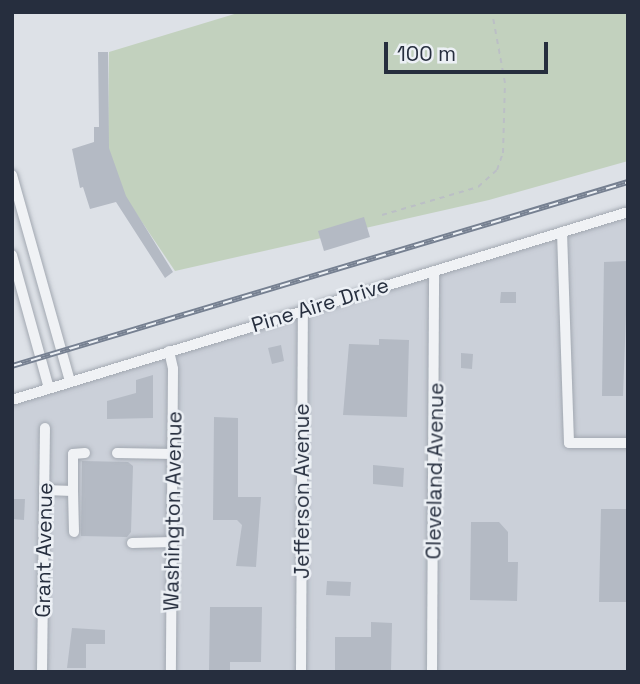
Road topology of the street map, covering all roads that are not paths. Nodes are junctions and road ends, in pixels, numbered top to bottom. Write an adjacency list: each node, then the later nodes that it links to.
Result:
1 (12, 175): 8 (street)
2 (628, 212): 3 (street, Pine Aire Drive)
3 (562, 232): 5 (street, Pine Aire Drive); 12 (street)
4 (12, 255): 9 (street)
5 (434, 271): 6 (street, Pine Aire Drive); 24 (street, Cleveland Avenue)
6 (303, 310): 7 (street, Pine Aire Drive); 23 (street, Jefferson Avenue)
7 (169, 351): 8 (street, Pine Aire Drive); 15 (street, Washington Avenue)
8 (70, 381): 9 (street, Pine Aire Drive)
9 (49, 388): 10 (street, Pine Aire Drive)
10 (12, 400)
11 (45, 428): 16 (street, Grant Avenue)
12 (628, 443)
13 (85, 453): 17 (street)
14 (117, 453): 15 (street)
15 (174, 453): 19 (street, Washington Avenue)
16 (44, 490): 17 (street); 21 (street, Grant Avenue)
17 (73, 491): 18 (street)
18 (74, 532)
19 (173, 542): 20 (street); 22 (street, Washington Avenue)
20 (132, 543)
21 (42, 672)
22 (171, 672)
23 (301, 672)
24 (432, 672)

